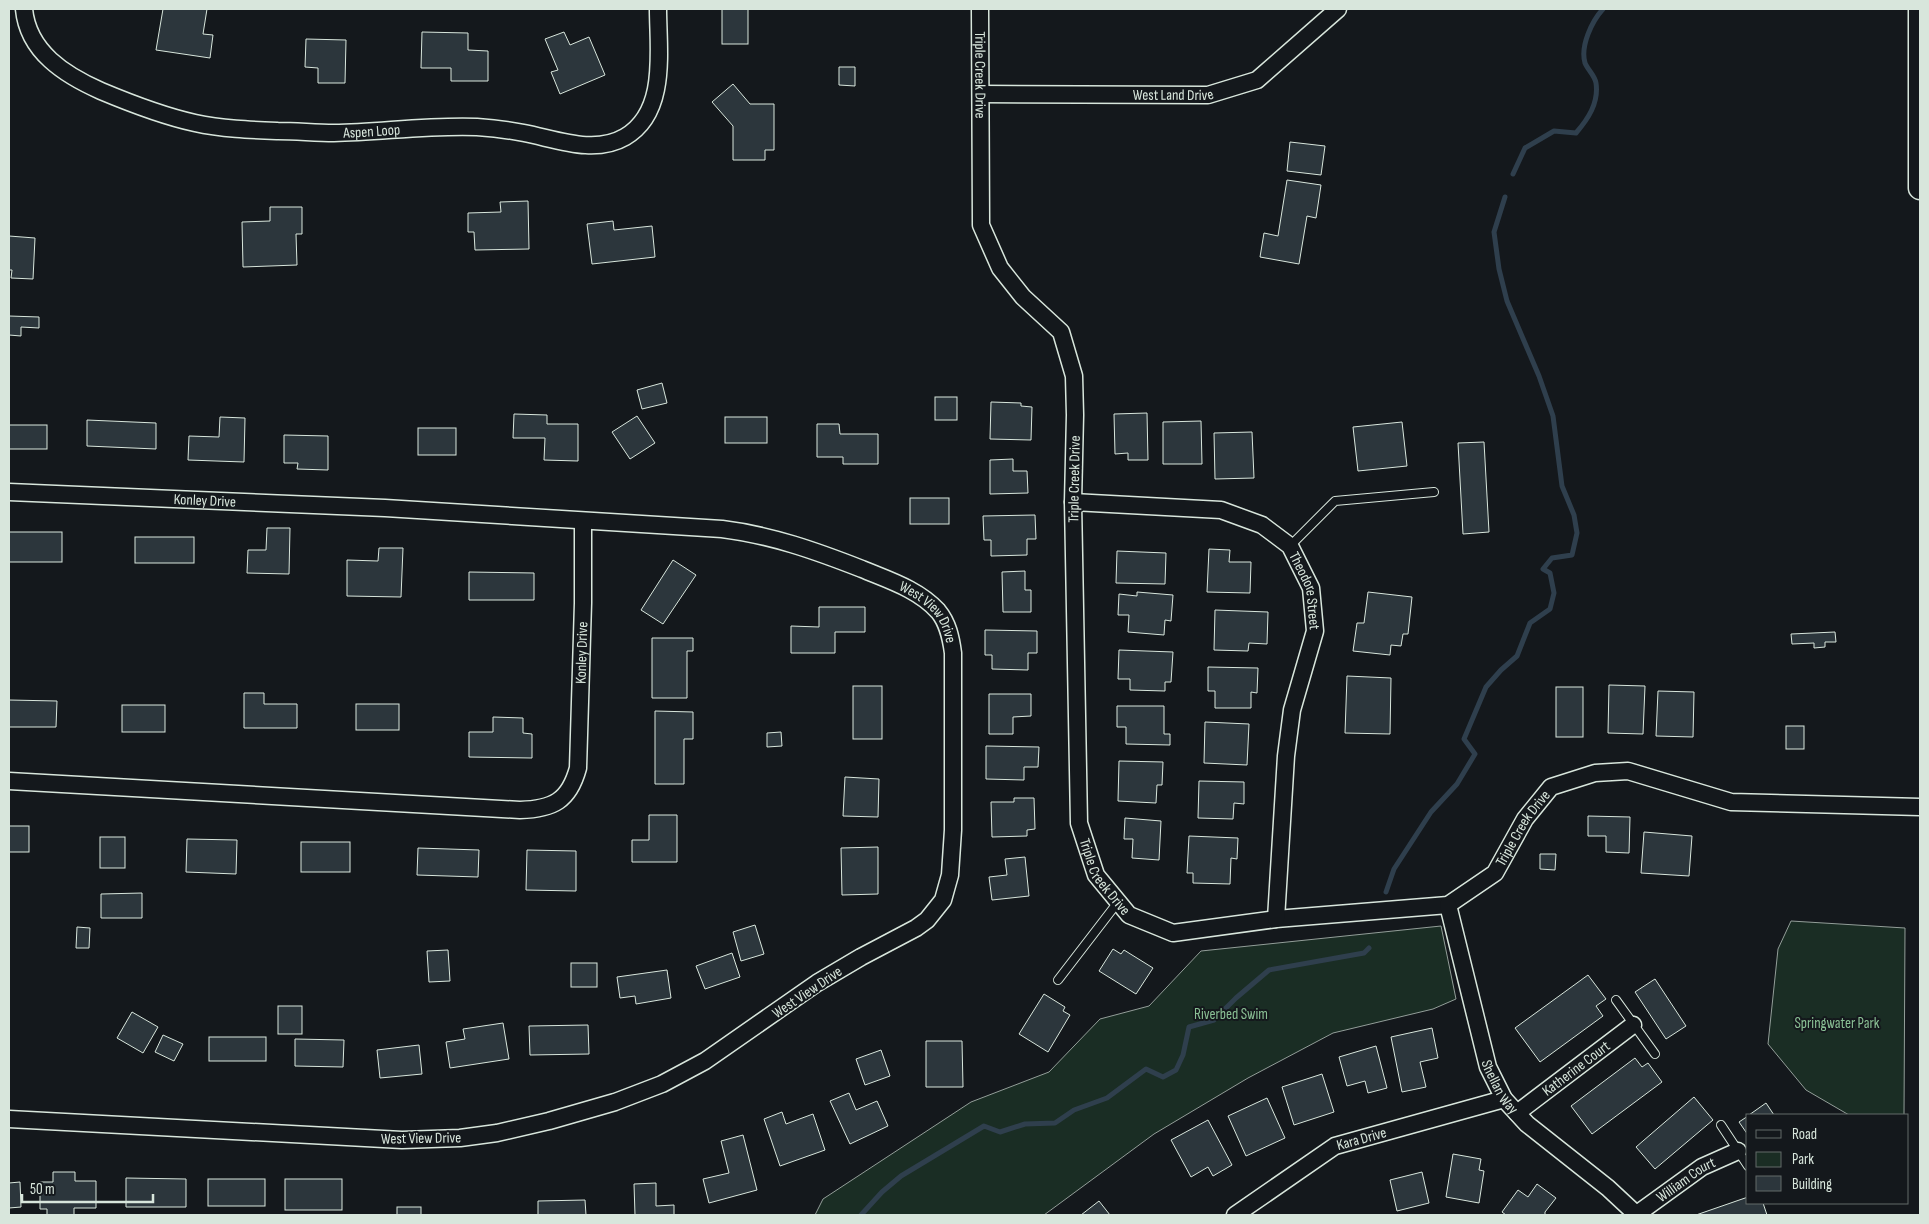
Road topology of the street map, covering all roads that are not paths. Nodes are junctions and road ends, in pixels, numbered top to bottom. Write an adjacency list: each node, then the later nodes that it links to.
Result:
1 (24, 9): 2 (street, Aspen Loop)
2 (658, 9)
3 (980, 9): 6 (street, Triple Creek Drive)
4 (1338, 9): 6 (street, West Land Drive)
5 (1920, 9): 7 (main road)
6 (981, 94): 10 (street, Triple Creek Drive)
7 (1920, 188)
8 (9, 492): 11 (street, Konley Drive)
9 (1434, 492): 12 (lane)
10 (1073, 502): 12 (street, Theodore Street); 15 (street, Triple Creek Drive)
11 (583, 521): 13 (street, Konley Drive); 24 (street, West View Drive)
12 (1290, 546): 17 (street, Theodore Street)
13 (9, 781)
14 (1920, 807): 16 (street, Triple Creek Drive)
15 (1118, 902): 17 (street, Triple Creek Drive); 18 (lane)
16 (1448, 904): 17 (street, Triple Creek Drive); 22 (street, Shellan Way)
17 (1276, 919)
18 (1058, 980)
19 (1616, 1000): 20 (lane)
20 (1633, 1025): 21 (lane); 23 (street, Katherine Court)
21 (1655, 1054)
22 (1504, 1099): 23 (street, Shellan Way); 28 (street, Kara Drive)
23 (1518, 1113): 29 (street, Shellan Way)
24 (9, 1120)
25 (1721, 1125): 26 (lane)
26 (1738, 1150): 27 (lane); 29 (street, William Court)
27 (1746, 1163)
28 (1235, 1215)
29 (1637, 1215)

